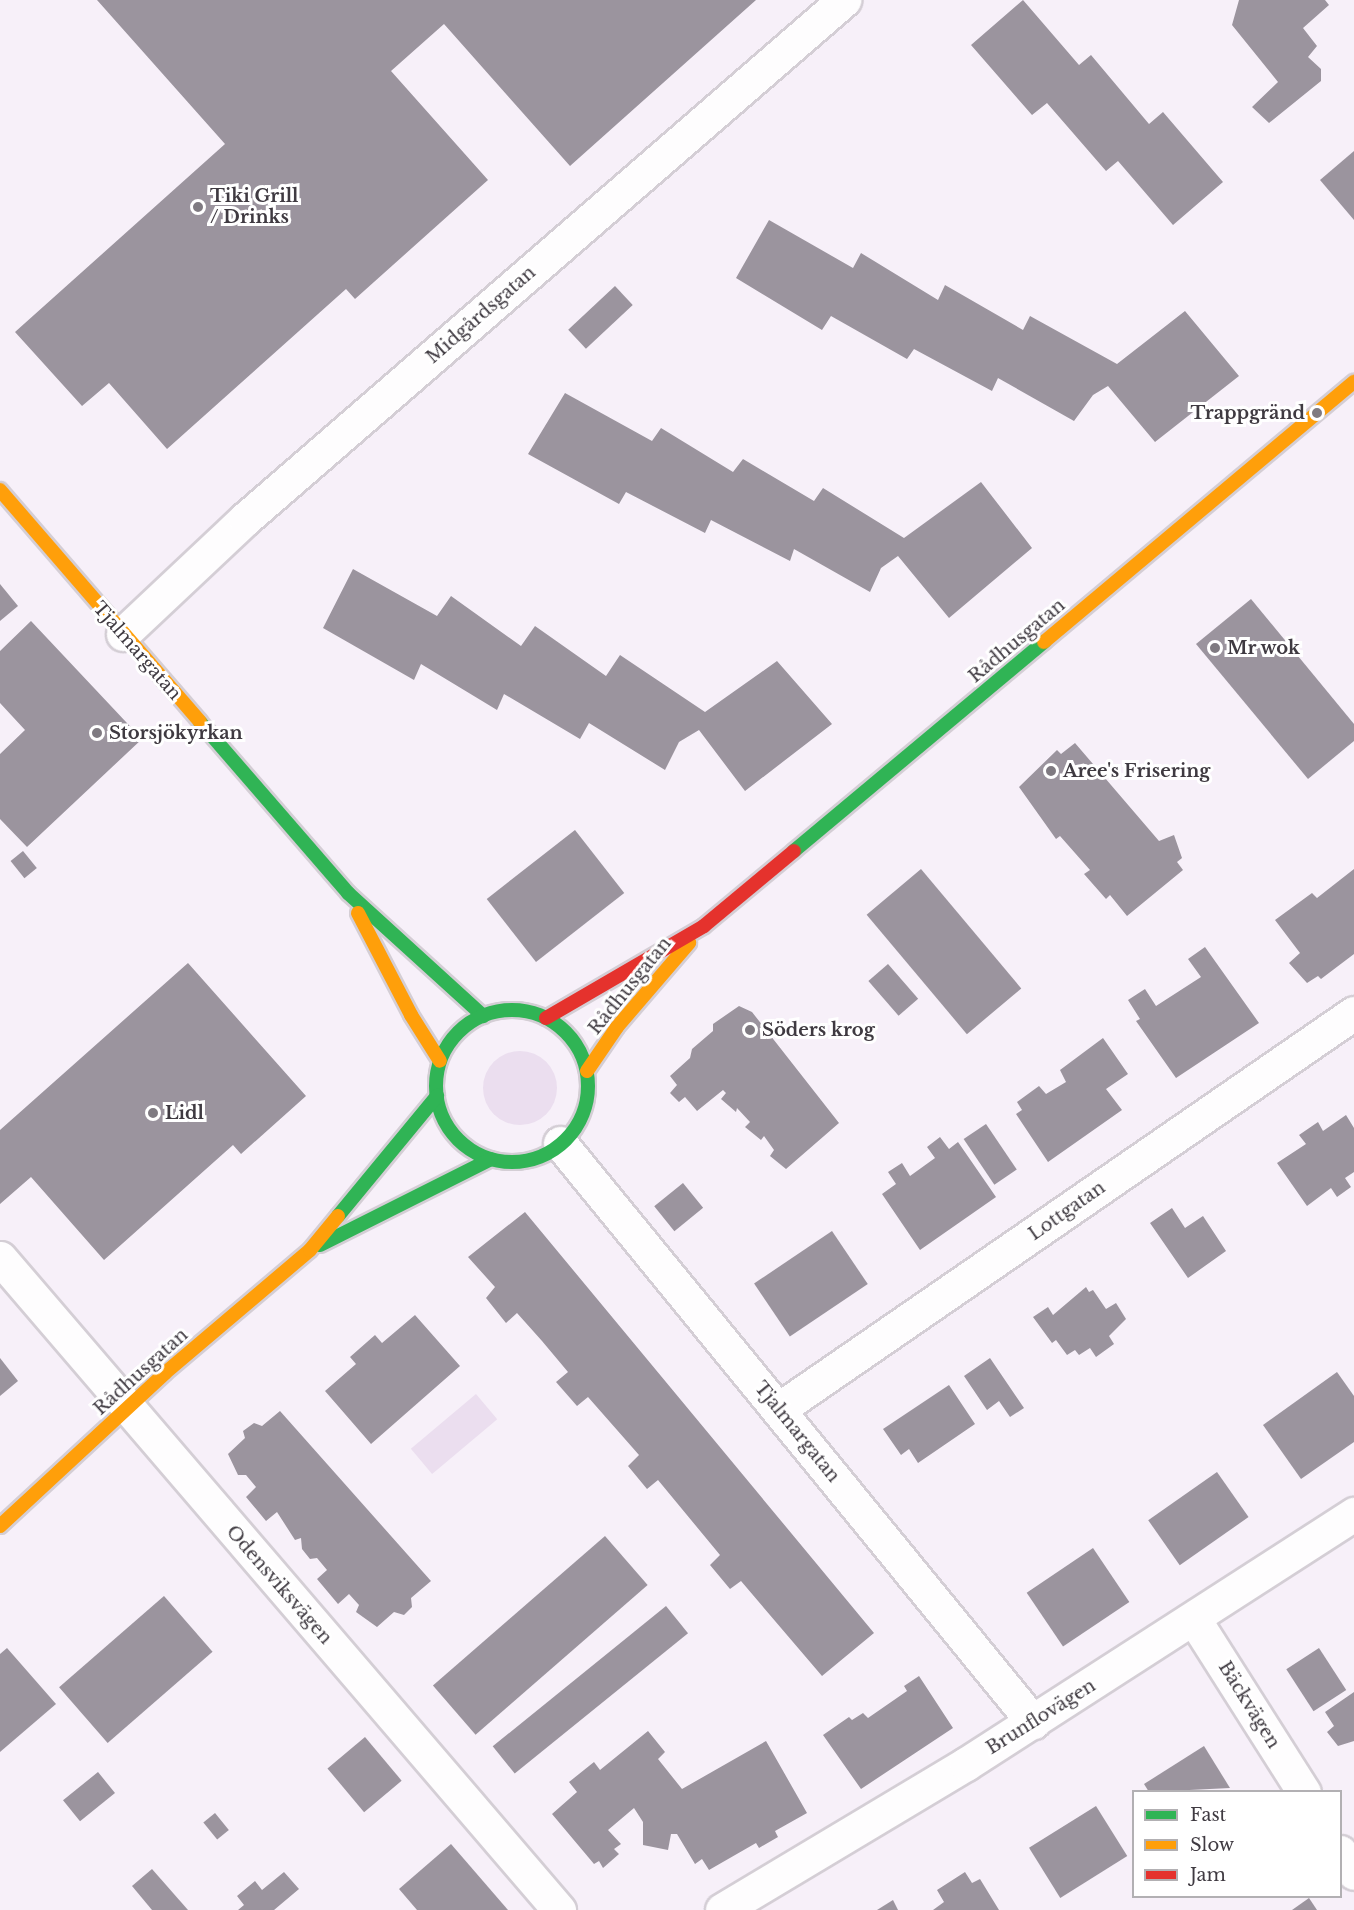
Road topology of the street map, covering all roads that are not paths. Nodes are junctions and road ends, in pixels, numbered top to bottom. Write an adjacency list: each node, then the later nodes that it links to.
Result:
1 (844, 0): 4 (street, Midgårdsgatan)
2 (1354, 382): 6 (main road, Rådhusgatan)
3 (0, 490): 4 (main road, Tjalmargatan)
4 (123, 634): 5 (main road, Tjalmargatan)
5 (348, 893): 7 (main road, Tjalmargatan); 10 (main road, Tjalmargatan)
6 (704, 926): 8 (main road, Rådhusgatan); 11 (main road, Rådhusgatan)
7 (483, 1016): 8 (main road); 10 (main road)
8 (546, 1018): 11 (main road)
9 (1350, 1022): 18 (street, Lottgatan)
10 (440, 1061): 12 (main road)
11 (587, 1071): 13 (main road)
12 (437, 1096): 14 (main road); 15 (main road, Rådhusgatan)
13 (560, 1143): 14 (main road); 18 (street, Tjalmargatan)
14 (491, 1159): 15 (main road, Rådhusgatan)
15 (310, 1250): 17 (main road, Rådhusgatan)
16 (0, 1258): 17 (street, Odensviksvägen)
17 (128, 1409): 20 (main road, Rådhusgatan); 26 (street, Odensviksvägen)
18 (779, 1409): 22 (street, Tjalmargatan)
19 (1354, 1515): 21 (street, Brunflovägen)
20 (0, 1526)
21 (1194, 1619): 22 (street, Brunflovägen); 23 (street, Bäckvägen)
22 (1033, 1722): 27 (street, Brunflovägen)
23 (1303, 1790)
24 (1342, 1854): 25 (street)
25 (1354, 1873)
26 (559, 1910)
27 (722, 1910)

